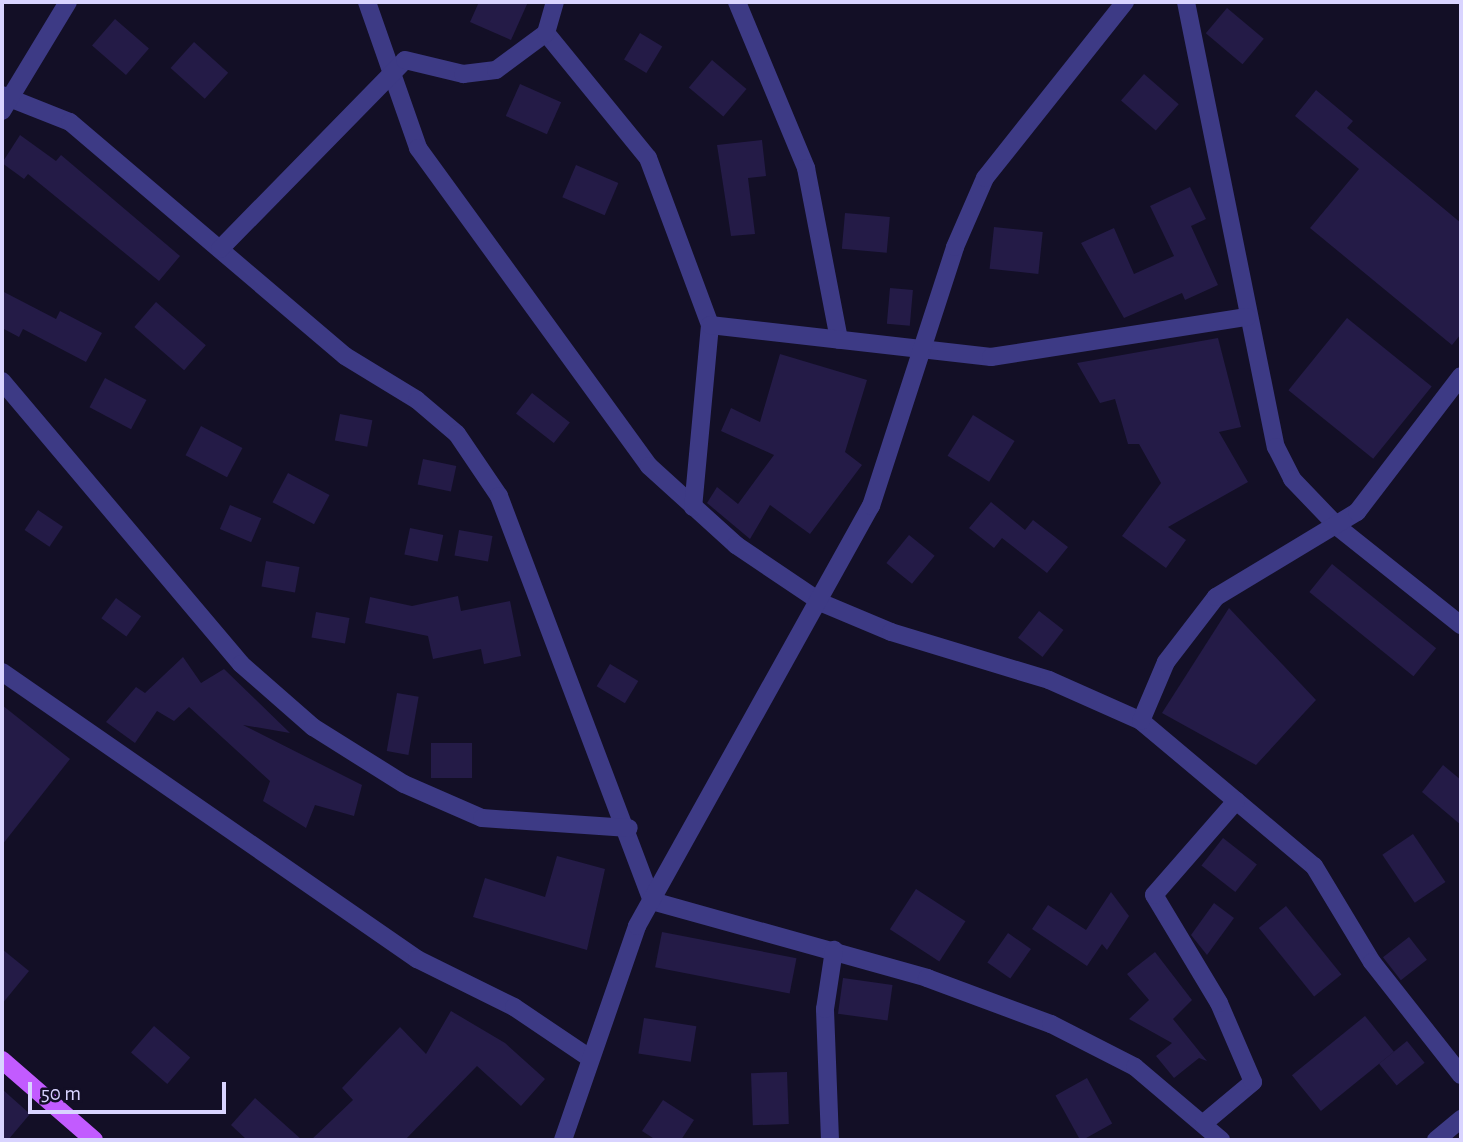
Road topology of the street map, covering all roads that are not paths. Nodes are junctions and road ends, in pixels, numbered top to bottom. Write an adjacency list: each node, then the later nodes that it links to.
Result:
1 (68, 2): 9 (street)
2 (367, 2): 8 (street)
3 (555, 2): 7 (street)
4 (737, 2): 13 (street)
5 (1125, 2): 14 (street)
6 (1186, 2): 11 (street)
7 (546, 33): 8 (street); 12 (street)
8 (388, 73): 10 (street); 17 (street)
9 (4, 102): 10 (street)
10 (220, 248): 24 (street)
11 (1247, 317): 14 (street); 18 (street)
12 (710, 325): 13 (street); 17 (street)
13 (839, 340): 14 (street)
14 (921, 354): 19 (street)
15 (1461, 376): 18 (street)
16 (2, 381): 24 (street)
17 (693, 507): 19 (street)
18 (1339, 528): 20 (street); 22 (street)
19 (822, 603): 22 (street); 25 (street)
20 (1461, 625)
21 (2, 672): 27 (street)
22 (1141, 721): 23 (street)
23 (1236, 801): 29 (street); 31 (street)
24 (629, 828): 25 (street)
25 (652, 901): 26 (street); 27 (street)
26 (834, 950): 31 (street); 34 (street)
27 (589, 1057): 33 (street)
28 (2, 1060): 32 (main road)
29 (1461, 1075)
30 (1461, 1119): 36 (street)
31 (1203, 1124): 35 (street)
32 (94, 1140)
33 (563, 1140)
34 (830, 1140)
35 (1221, 1140)
36 (1436, 1140)

